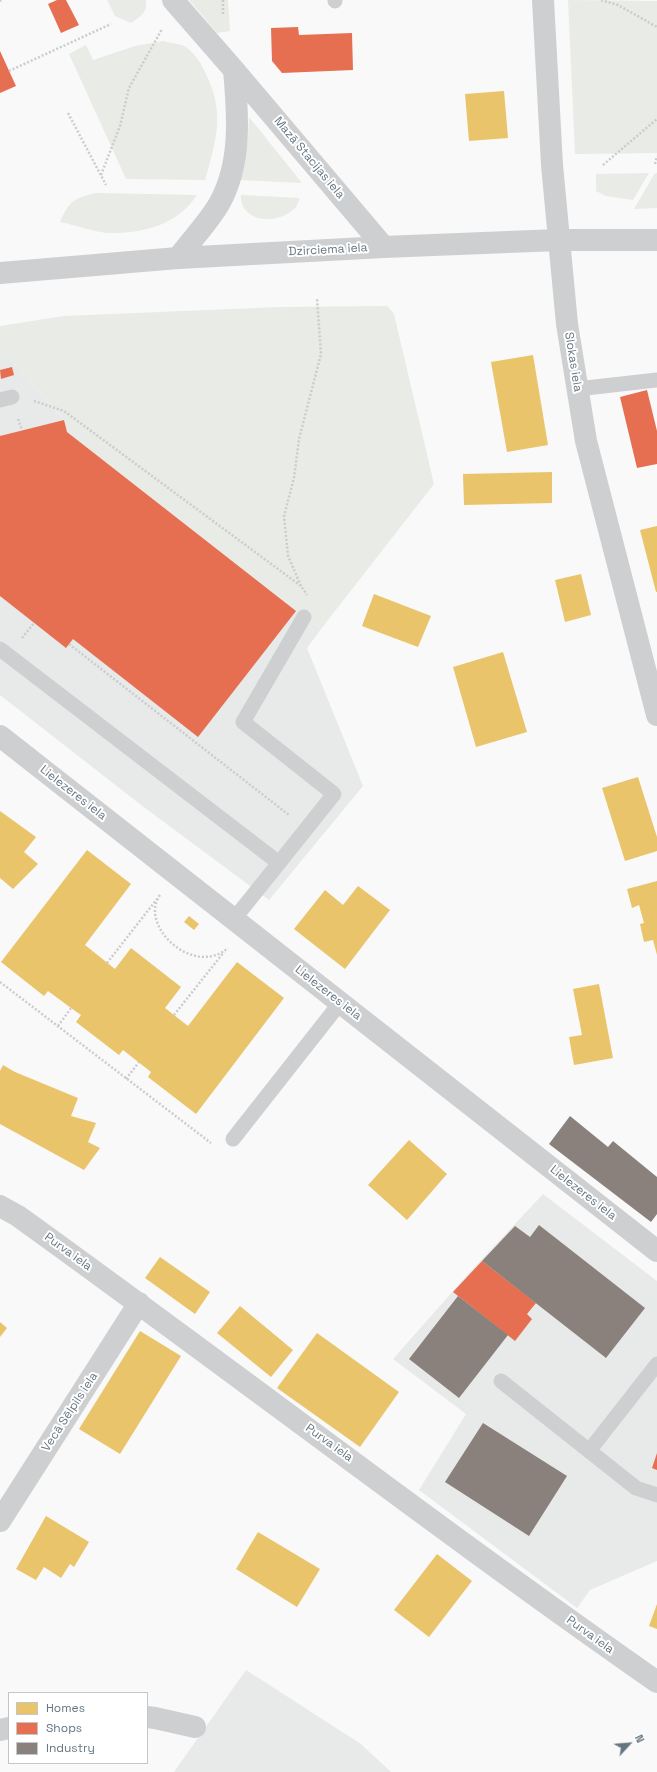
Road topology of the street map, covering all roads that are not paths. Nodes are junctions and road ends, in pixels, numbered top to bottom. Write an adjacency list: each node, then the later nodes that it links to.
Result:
1 (173, 0): 3 (street, Mazā Stacijas iela)
2 (543, 0): 4 (street, Slokas iela)
3 (234, 70): 6 (street, Mazā Stacijas iela); 7 (street)
4 (558, 240): 5 (street, Dzirciema iela); 6 (street, Dzirciema iela); 10 (street, Slokas iela)
5 (657, 240)
6 (384, 247): 7 (street, Dzirciema iela)
7 (178, 258): 8 (street, Dzirciema iela)
8 (0, 273)
9 (657, 380): 10 (lane)
10 (578, 389): 13 (street, Slokas iela)
11 (304, 617): 15 (lane)
12 (0, 649): 15 (lane)
13 (657, 715)
14 (0, 736): 16 (street, Lielezeres iela)
15 (279, 863): 16 (lane)
16 (240, 924): 17 (street, Lielezeres iela)
17 (340, 1003): 18 (lane); 20 (street, Lielezeres iela)
18 (233, 1139)
19 (0, 1206): 21 (street, Purva iela)
20 (657, 1251)
21 (140, 1303): 26 (street, Vecā Sēlpils iela); 27 (street, Purva iela)
22 (657, 1364): 24 (lane)
23 (501, 1381): 24 (lane)
24 (589, 1451): 25 (lane)
25 (657, 1495)
26 (0, 1521)
27 (657, 1682)
28 (148, 1718): 29 (street)
29 (195, 1727)

